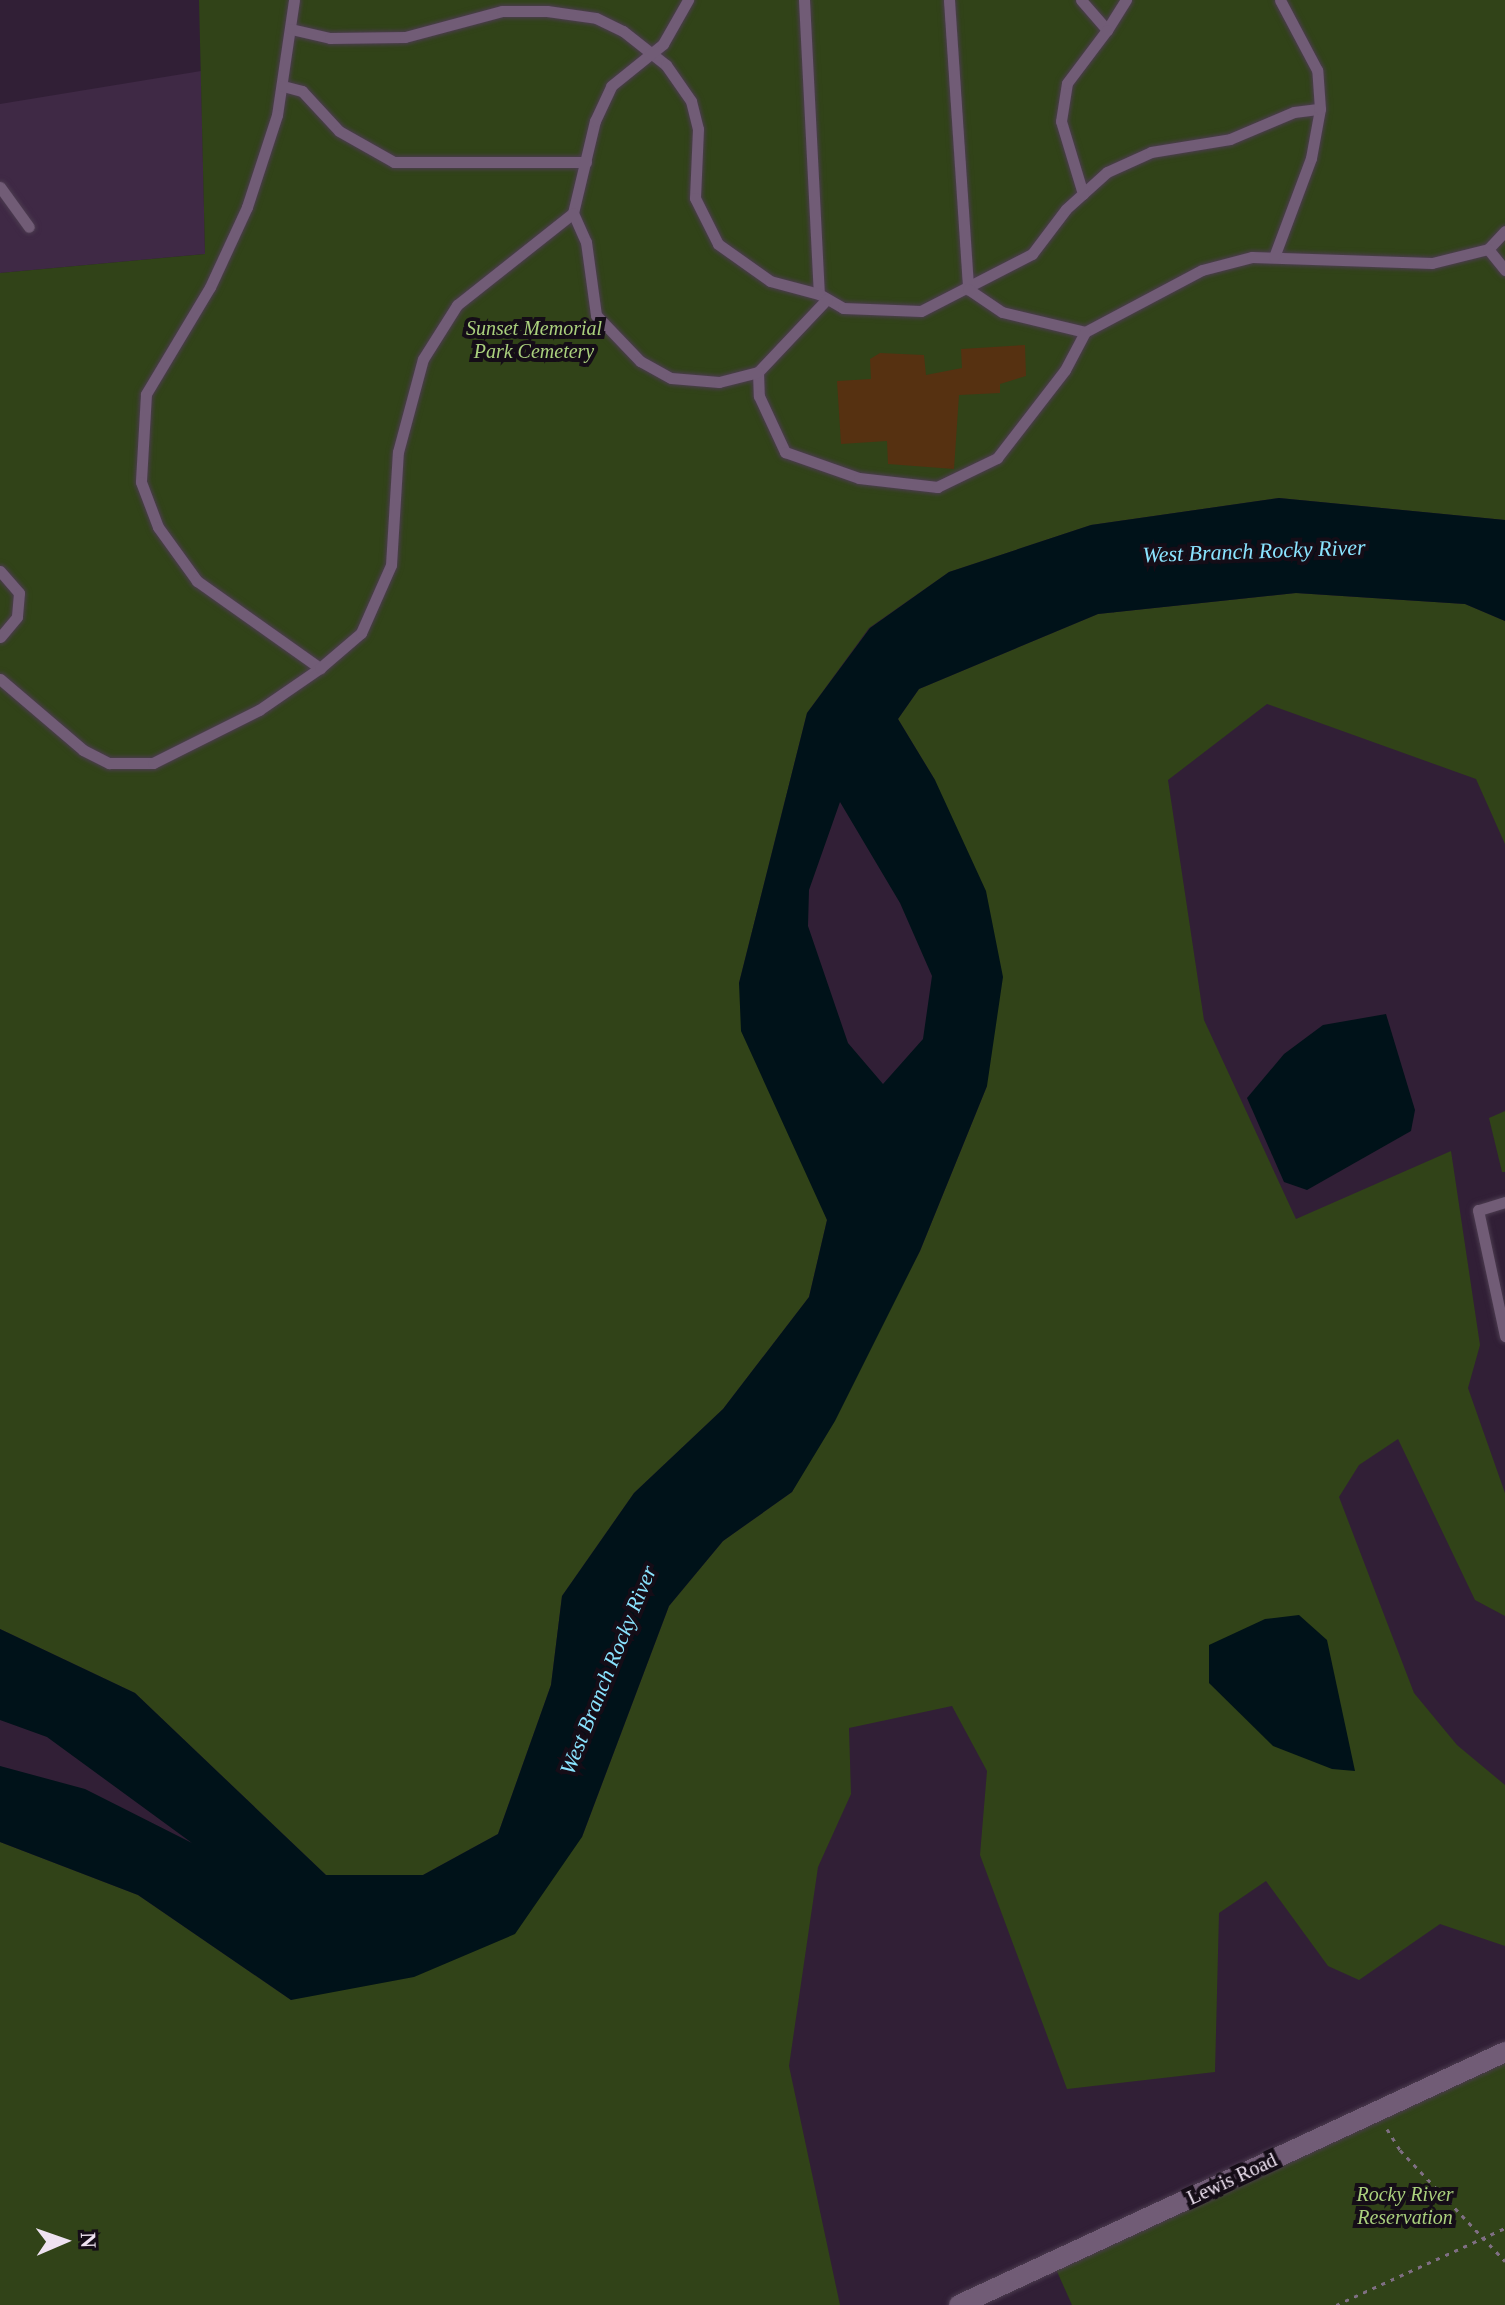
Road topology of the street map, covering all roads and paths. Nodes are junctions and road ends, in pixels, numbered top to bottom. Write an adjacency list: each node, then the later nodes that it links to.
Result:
1 (294, 0): 10 (lane)
2 (495, 0): 9 (lane)
3 (688, 0): 12 (lane)
4 (804, 0): 25 (lane)
5 (949, 0): 24 (lane)
6 (1081, 0): 11 (lane)
7 (1126, 0): 11 (lane)
8 (1280, 0): 14 (lane)
9 (490, 14): 10 (lane); 12 (lane)
10 (291, 29): 13 (lane)
11 (1107, 30): 17 (lane)
12 (652, 52): 15 (lane); 25 (lane)
13 (283, 86): 15 (lane); 30 (lane)
14 (1320, 109): 17 (lane); 22 (lane)
15 (586, 162): 18 (lane)
16 (0, 187): 19 (lane)
17 (1083, 194): 24 (lane)
18 (573, 213): 27 (lane); 30 (lane)
19 (29, 227)
20 (1505, 231): 21 (lane)
21 (1488, 249): 22 (lane); 23 (lane)
22 (1274, 257): 26 (lane)
23 (1505, 270)
24 (968, 289): 25 (lane); 26 (lane)
25 (823, 297): 27 (lane)
26 (1085, 332): 27 (lane)
27 (758, 372)
28 (0, 571): 29 (lane)
29 (0, 637)
30 (320, 668): 31 (lane)
31 (0, 679)
32 (1505, 1202): 33 (lane)
33 (1505, 1336)
34 (1505, 2052): 35 (street, Lewis Road)
35 (1377, 2112): 37 (path); 39 (street, Lewis Road)
36 (1505, 2228): 37 (path)
37 (1479, 2235): 38 (path); 40 (path)
38 (1505, 2261)
39 (959, 2305)
40 (1336, 2305)

